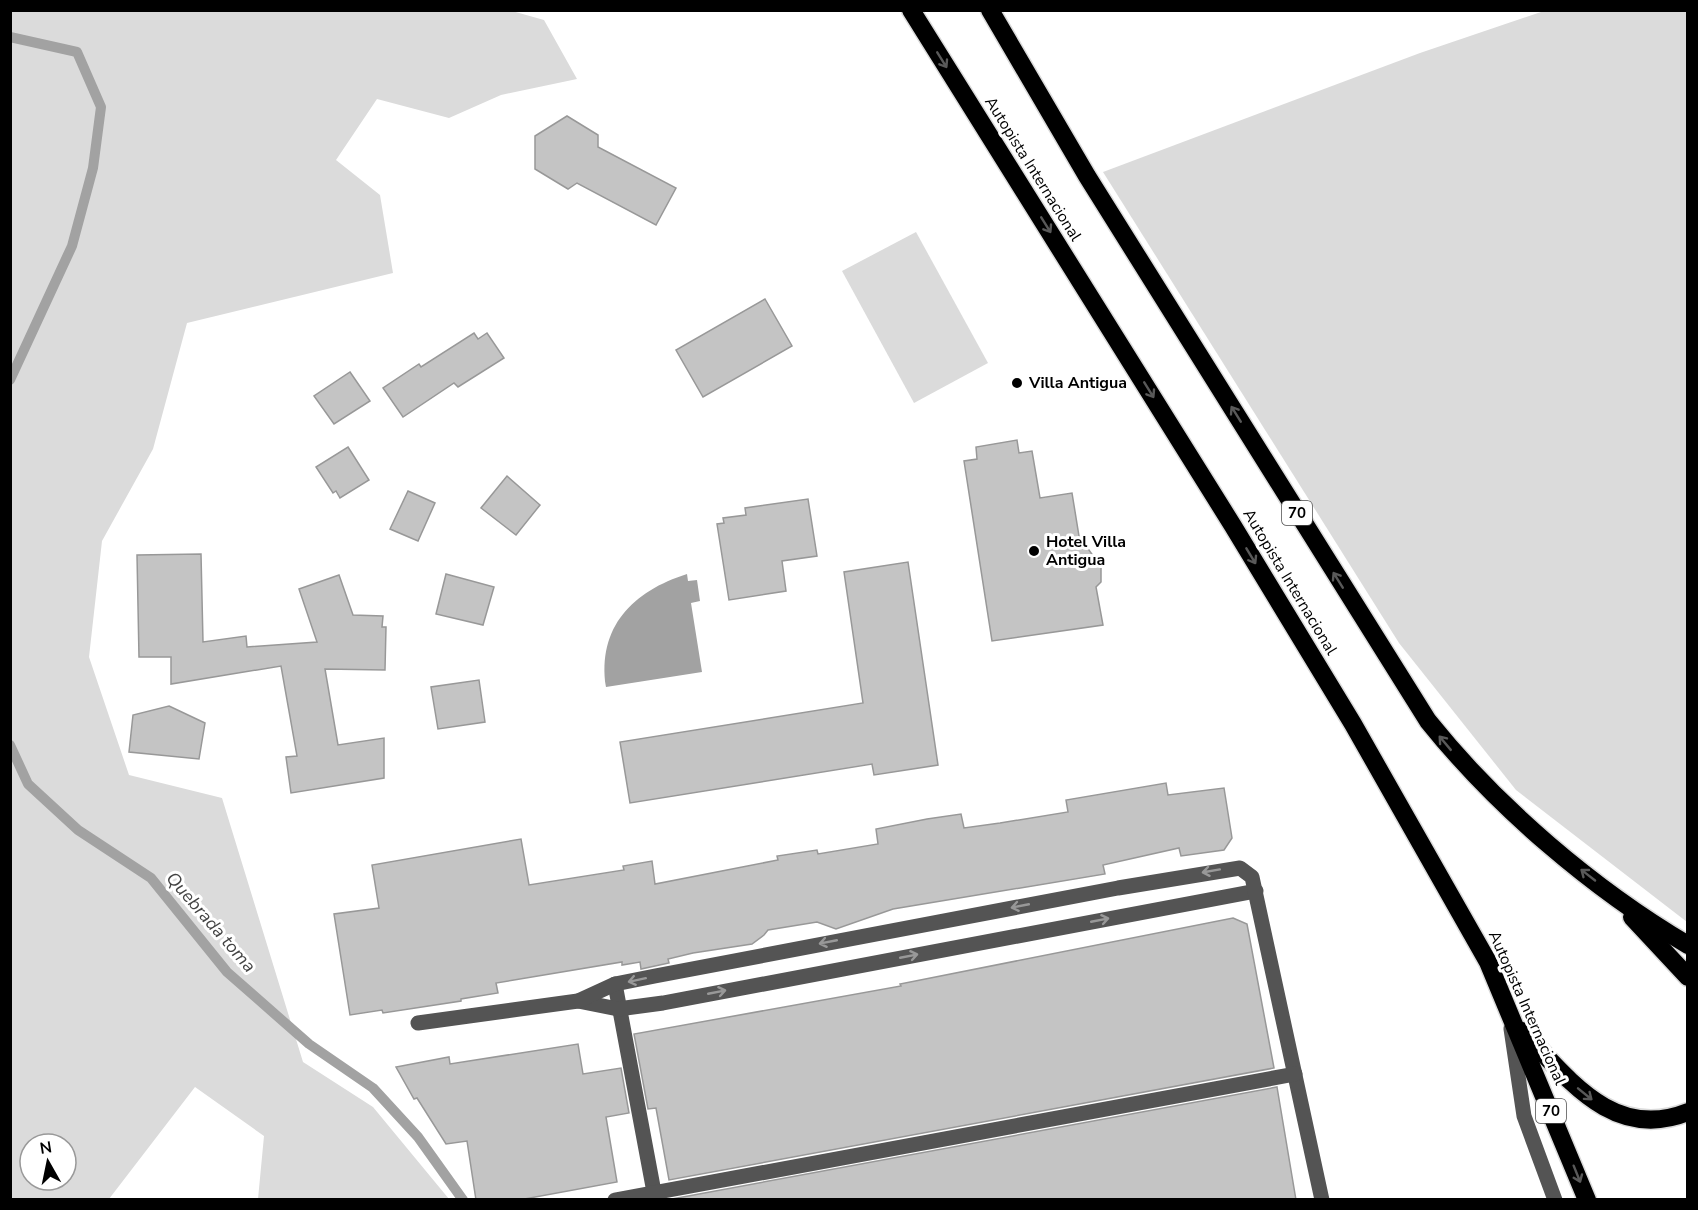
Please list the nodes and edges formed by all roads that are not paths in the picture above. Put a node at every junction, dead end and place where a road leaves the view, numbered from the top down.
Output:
1 (911, 10) edge
2 (990, 10) edge
3 (1256, 891) junction
4 (1608, 891) junction
5 (1688, 945) edge
6 (1688, 977) edge
7 (615, 984) junction
8 (578, 1001) junction
9 (618, 1009) junction
10 (1511, 1016) junction
11 (418, 1023) dead end
12 (1295, 1074) junction
13 (1688, 1112) edge
14 (654, 1191) junction
15 (615, 1200) edge
16 (1322, 1200) edge
17 (1555, 1200) edge
18 (1587, 1200) edge

1 -> 10 highway, Autopista Internacional / 70
4 -> 2 highway, 70
3 -> 7 street
9 -> 3 street
3 - 12 street
4 - 5 highway, 70
4 - 6 highway
7 - 8 street
7 - 9 street
8 - 9 street
8 - 11 street
9 - 14 street
10 -> 13 highway
10 - 17 street
10 -> 18 highway, Autopista Internacional / 70
12 - 14 street
12 - 16 street
14 - 15 street

